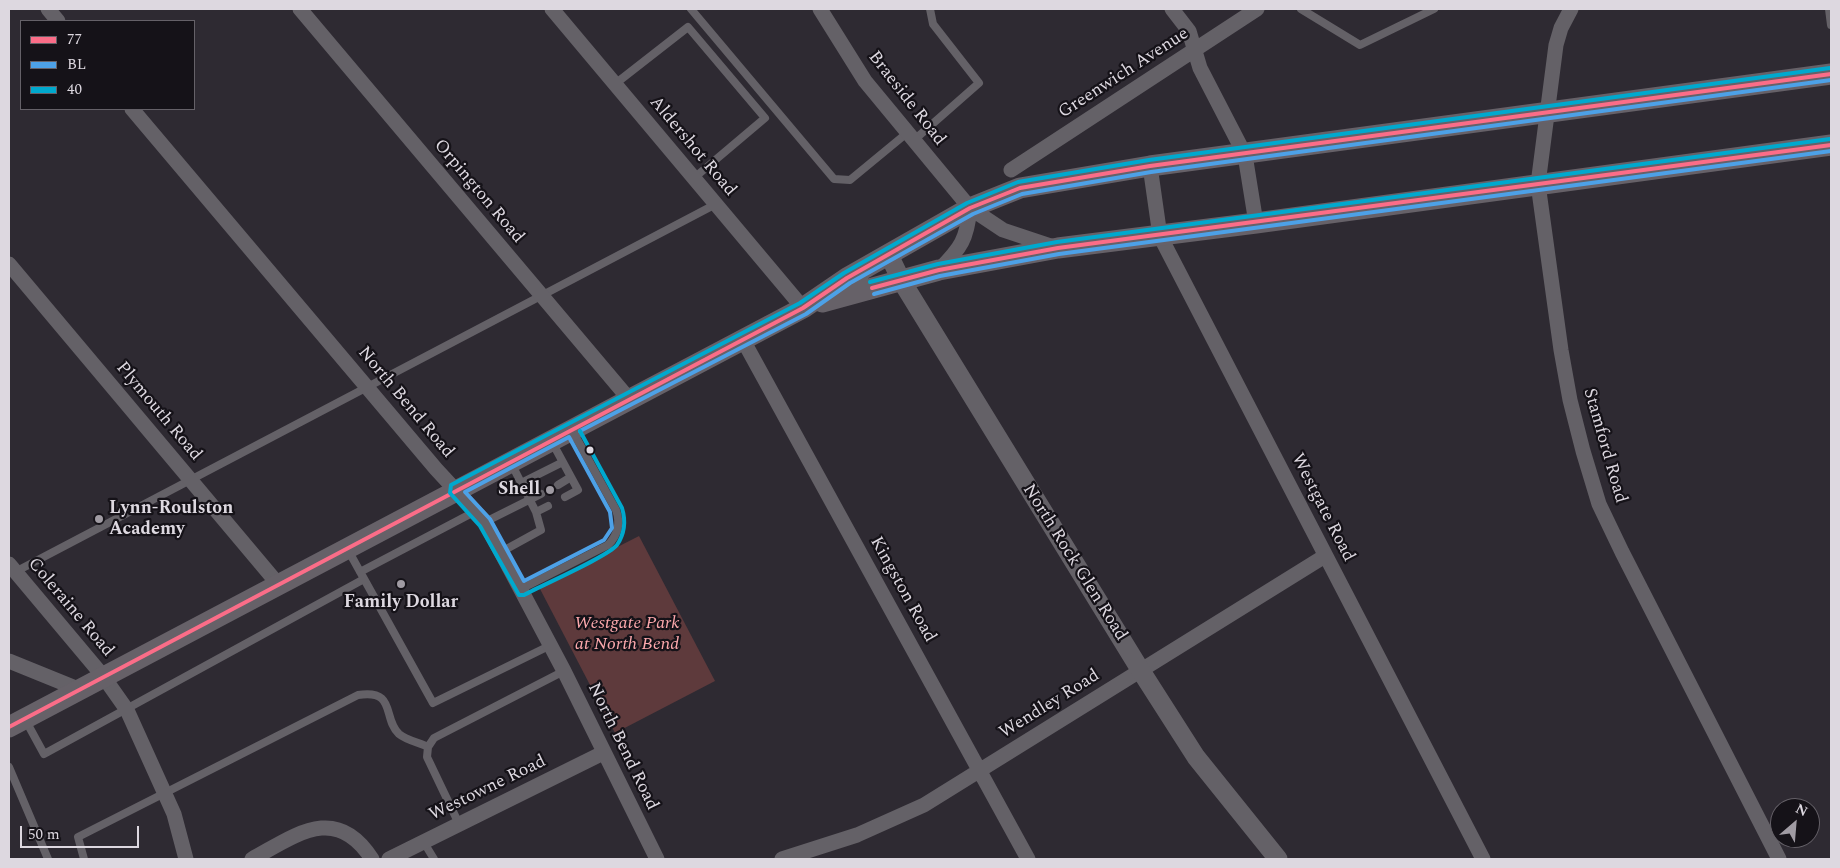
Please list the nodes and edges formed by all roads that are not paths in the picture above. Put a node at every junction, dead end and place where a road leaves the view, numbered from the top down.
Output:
1 (48, 9) edge
2 (300, 9) edge
3 (552, 9) edge
4 (691, 9) edge
5 (820, 9) edge
6 (930, 9) edge
7 (1172, 9) edge
8 (1257, 9) edge
9 (1301, 9) edge
10 (1434, 9) edge
11 (1571, 9) edge
12 (1829, 9) edge
13 (57, 20) edge
14 (1831, 26) edge
15 (1195, 50) junction
16 (1831, 74) edge
17 (615, 84) junction
18 (133, 110) edge
19 (1549, 114) junction
20 (910, 137) junction
21 (1831, 145) edge
22 (1245, 155) junction
23 (1150, 166) junction
24 (1011, 170) dead end
25 (694, 178) junction
26 (1538, 184) junction
27 (716, 204) junction
28 (970, 208) junction
29 (1256, 223) junction
30 (1160, 236) junction
31 (1058, 248) junction
32 (889, 255) junction
33 (9, 264) edge
34 (939, 270) junction
35 (901, 280) junction
36 (540, 295) junction
37 (803, 308) junction
38 (743, 340) junction
39 (367, 388) junction
40 (629, 399) junction
41 (572, 429) junction
42 (551, 440) junction
43 (510, 462) junction
44 (563, 462) junction
45 (571, 477) junction
46 (189, 479) junction
47 (521, 483) junction
48 (558, 485) dead end
49 (455, 490) junction
50 (541, 494) dead end
51 (566, 497) dead end
52 (530, 500) junction
53 (548, 506) dead end
54 (536, 512) junction
55 (481, 516) junction
56 (347, 548) junction
57 (501, 552) junction
58 (1326, 556) junction
59 (12, 568) edge
60 (360, 572) junction
61 (364, 579) junction
62 (278, 584) junction
63 (521, 589) junction
64 (551, 645) junction
65 (9, 660) edge
66 (564, 671) junction
67 (1140, 671) junction
68 (102, 676) junction
69 (78, 689) junction
70 (127, 710) junction
71 (17, 722) edge
72 (428, 748) junction
73 (603, 753) junction
74 (9, 767) edge
75 (980, 771) junction
76 (166, 793) junction
77 (459, 824) junction
78 (423, 841) junction
79 (48, 859) edge
80 (84, 859) edge
81 (186, 859) edge
82 (252, 859) edge
83 (372, 859) edge
84 (389, 859) edge
85 (434, 859) edge
86 (657, 859) edge
87 (782, 859) edge
88 (1028, 859) edge
89 (1278, 859) edge
90 (1483, 859) edge
91 (1779, 859) edge

1 - 13 street
2 - 36 street, Orpington Road
3 - 17 street, Aldershot Road
4 - 20 lane
5 - 20 street, Braeside Road
6 - 20 lane
7 - 15 street
8 - 15 street, Greenwich Avenue
9 - 10 lane
11 - 19 street, Stamford Road
12 - 14 lane
15 - 22 street
15 - 24 street, Greenwich Avenue
16 - 19 main road
17 - 25 street, Aldershot Road
17 - 25 lane
18 - 39 street, North Bend Road
19 - 22 main road
19 - 26 street, Stamford Road
20 - 28 street, Braeside Road
21 - 26 main road
22 - 23 main road
22 - 29 street
23 - 28 main road
23 - 30 street, Westgate Road
25 - 27 street, Aldershot Road
26 - 29 main road
26 - 91 street, Stamford Road
27 - 36 lane
27 - 37 street, Aldershot Road
28 - 31 street, Braeside Road
28 - 32 main road
28 - 34 street
29 - 30 main road
30 - 31 main road
30 - 58 street, Westgate Road
31 - 34 main road
32 - 35 street, North Rock Glen Road
32 - 37 main road
33 - 46 street, Plymouth Road
34 - 35 main road
35 - 37 main road
35 - 67 street, North Rock Glen Road
36 - 39 lane
36 - 40 street, Orpington Road
37 - 38 main road
38 - 40 main road
38 - 75 street, Kingston Road
39 - 46 lane
39 - 49 street, North Bend Road
40 - 41 main road
41 - 42 main road
41 - 63 lane
42 - 43 main road
42 - 44 lane
43 - 47 lane
43 - 49 main road
44 - 45 lane
44 - 47 lane
45 - 48 lane
45 - 51 lane
46 - 59 lane
46 - 62 street, Plymouth Road
47 - 52 lane
49 - 55 street, North Bend Road
49 - 56 main road
50 - 52 lane
52 - 54 lane
52 - 55 lane
53 - 54 lane
54 - 57 lane
55 - 57 street, North Bend Road
55 - 60 lane
56 - 60 lane
56 - 62 main road
57 - 63 street, North Bend Road
58 - 67 street, Wendley Road
58 - 90 street, Westgate Road
59 - 68 street, Coleraine Road
60 - 61 lane
61 - 64 lane
61 - 70 lane
62 - 68 main road
63 - 64 street, North Bend Road
64 - 66 street, North Bend Road
65 - 69 street
66 - 72 lane
66 - 73 street, North Bend Road
67 - 75 street, Wendley Road
67 - 89 street, North Rock Glen Road
68 - 69 main road
68 - 70 street, Coleraine Road
69 - 71 main road
70 - 71 lane
70 - 76 street, Coleraine Road
72 - 76 lane
72 - 77 lane
73 - 77 street, Westowne Road
73 - 86 street, North Bend Road
74 - 79 lane
75 - 87 street, Wendley Road
75 - 88 street, Kingston Road
76 - 80 lane
76 - 81 street, Coleraine Road
77 - 78 street, Westowne Road
78 - 84 street, Westowne Road
78 - 85 lane
82 - 83 street

